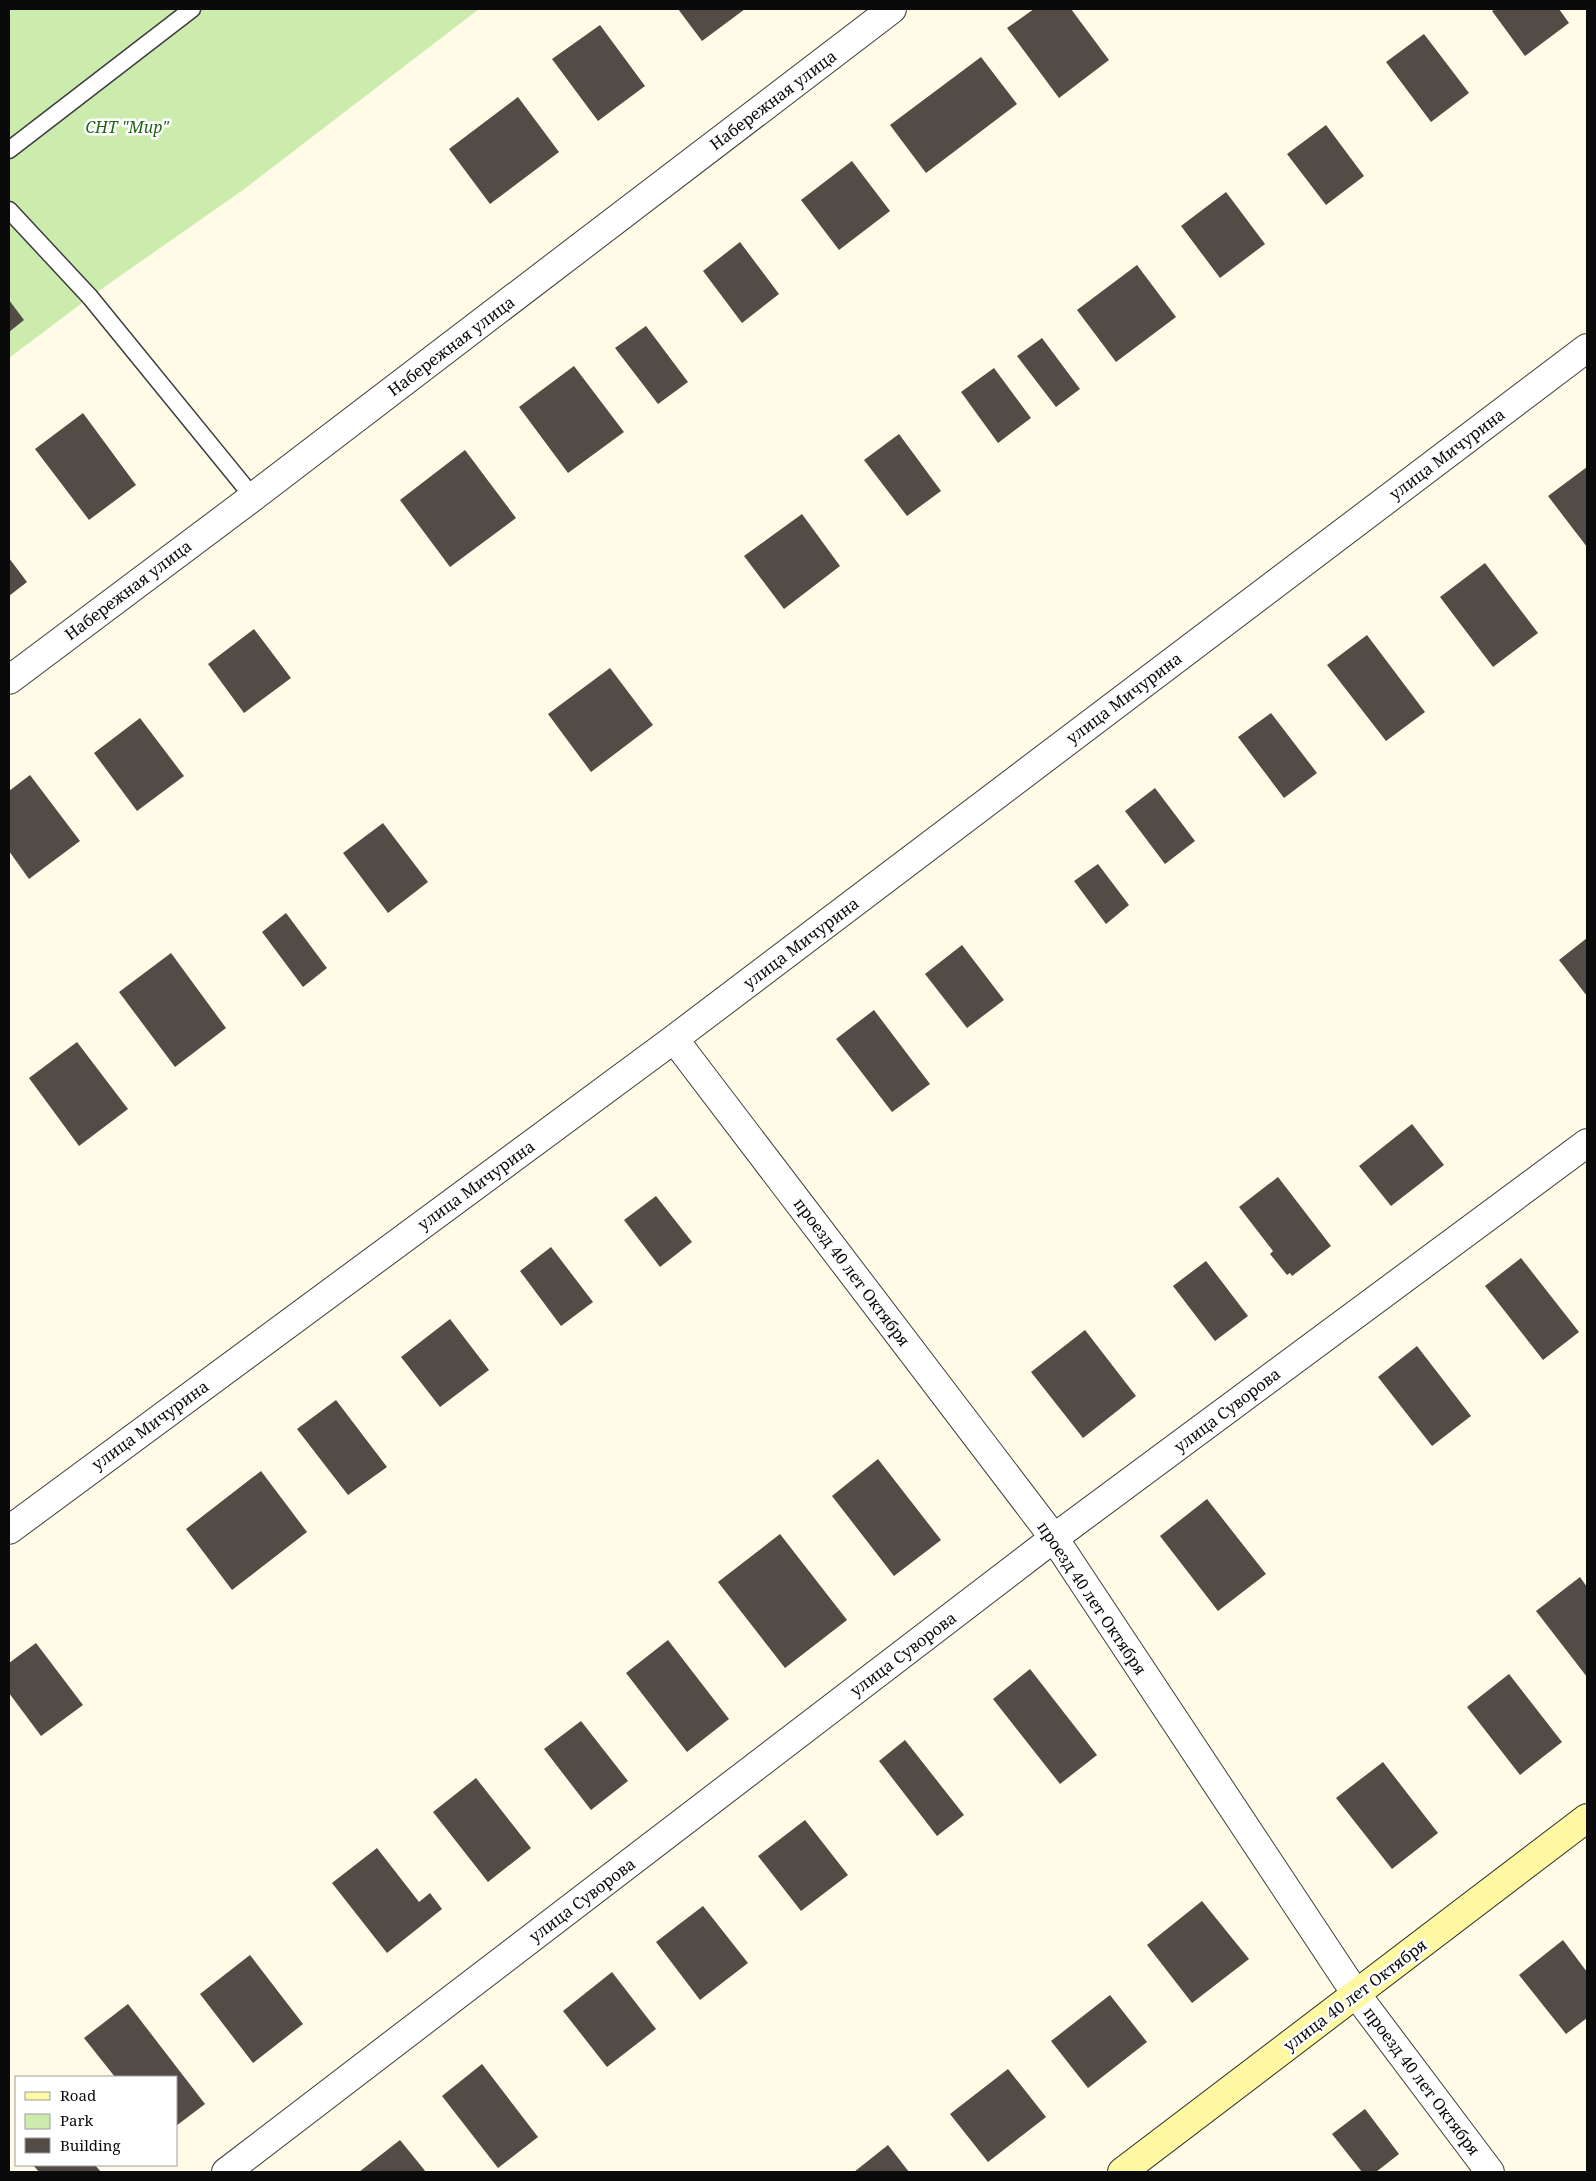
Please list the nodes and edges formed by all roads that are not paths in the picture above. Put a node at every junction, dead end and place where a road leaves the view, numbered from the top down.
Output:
1 (192, 9) edge
2 (892, 9) edge
3 (9, 150) edge
4 (9, 210) edge
5 (1587, 348) edge
6 (253, 497) junction
7 (9, 680) edge
8 (674, 1038) junction
9 (1587, 1143) edge
10 (9, 1530) edge
11 (1054, 1538) junction
12 (1587, 1818) edge
13 (1356, 1994) junction
14 (226, 2172) edge
15 (1122, 2172) edge
16 (1490, 2172) edge

1 - 3 lane
2 - 6 street, Набережная улица
4 - 6 lane
5 - 8 street, улица Мичурина
6 - 7 street, Набережная улица
8 - 10 street, улица Мичурина
8 - 11 street, проезд 40 лет Октября
9 - 11 street, улица Суворова
11 - 13 street, проезд 40 лет Октября
11 - 14 street, улица Суворова
12 - 13 street, улица 40 лет Октября
13 - 15 street, улица 40 лет Октября
13 - 16 street, проезд 40 лет Октября

